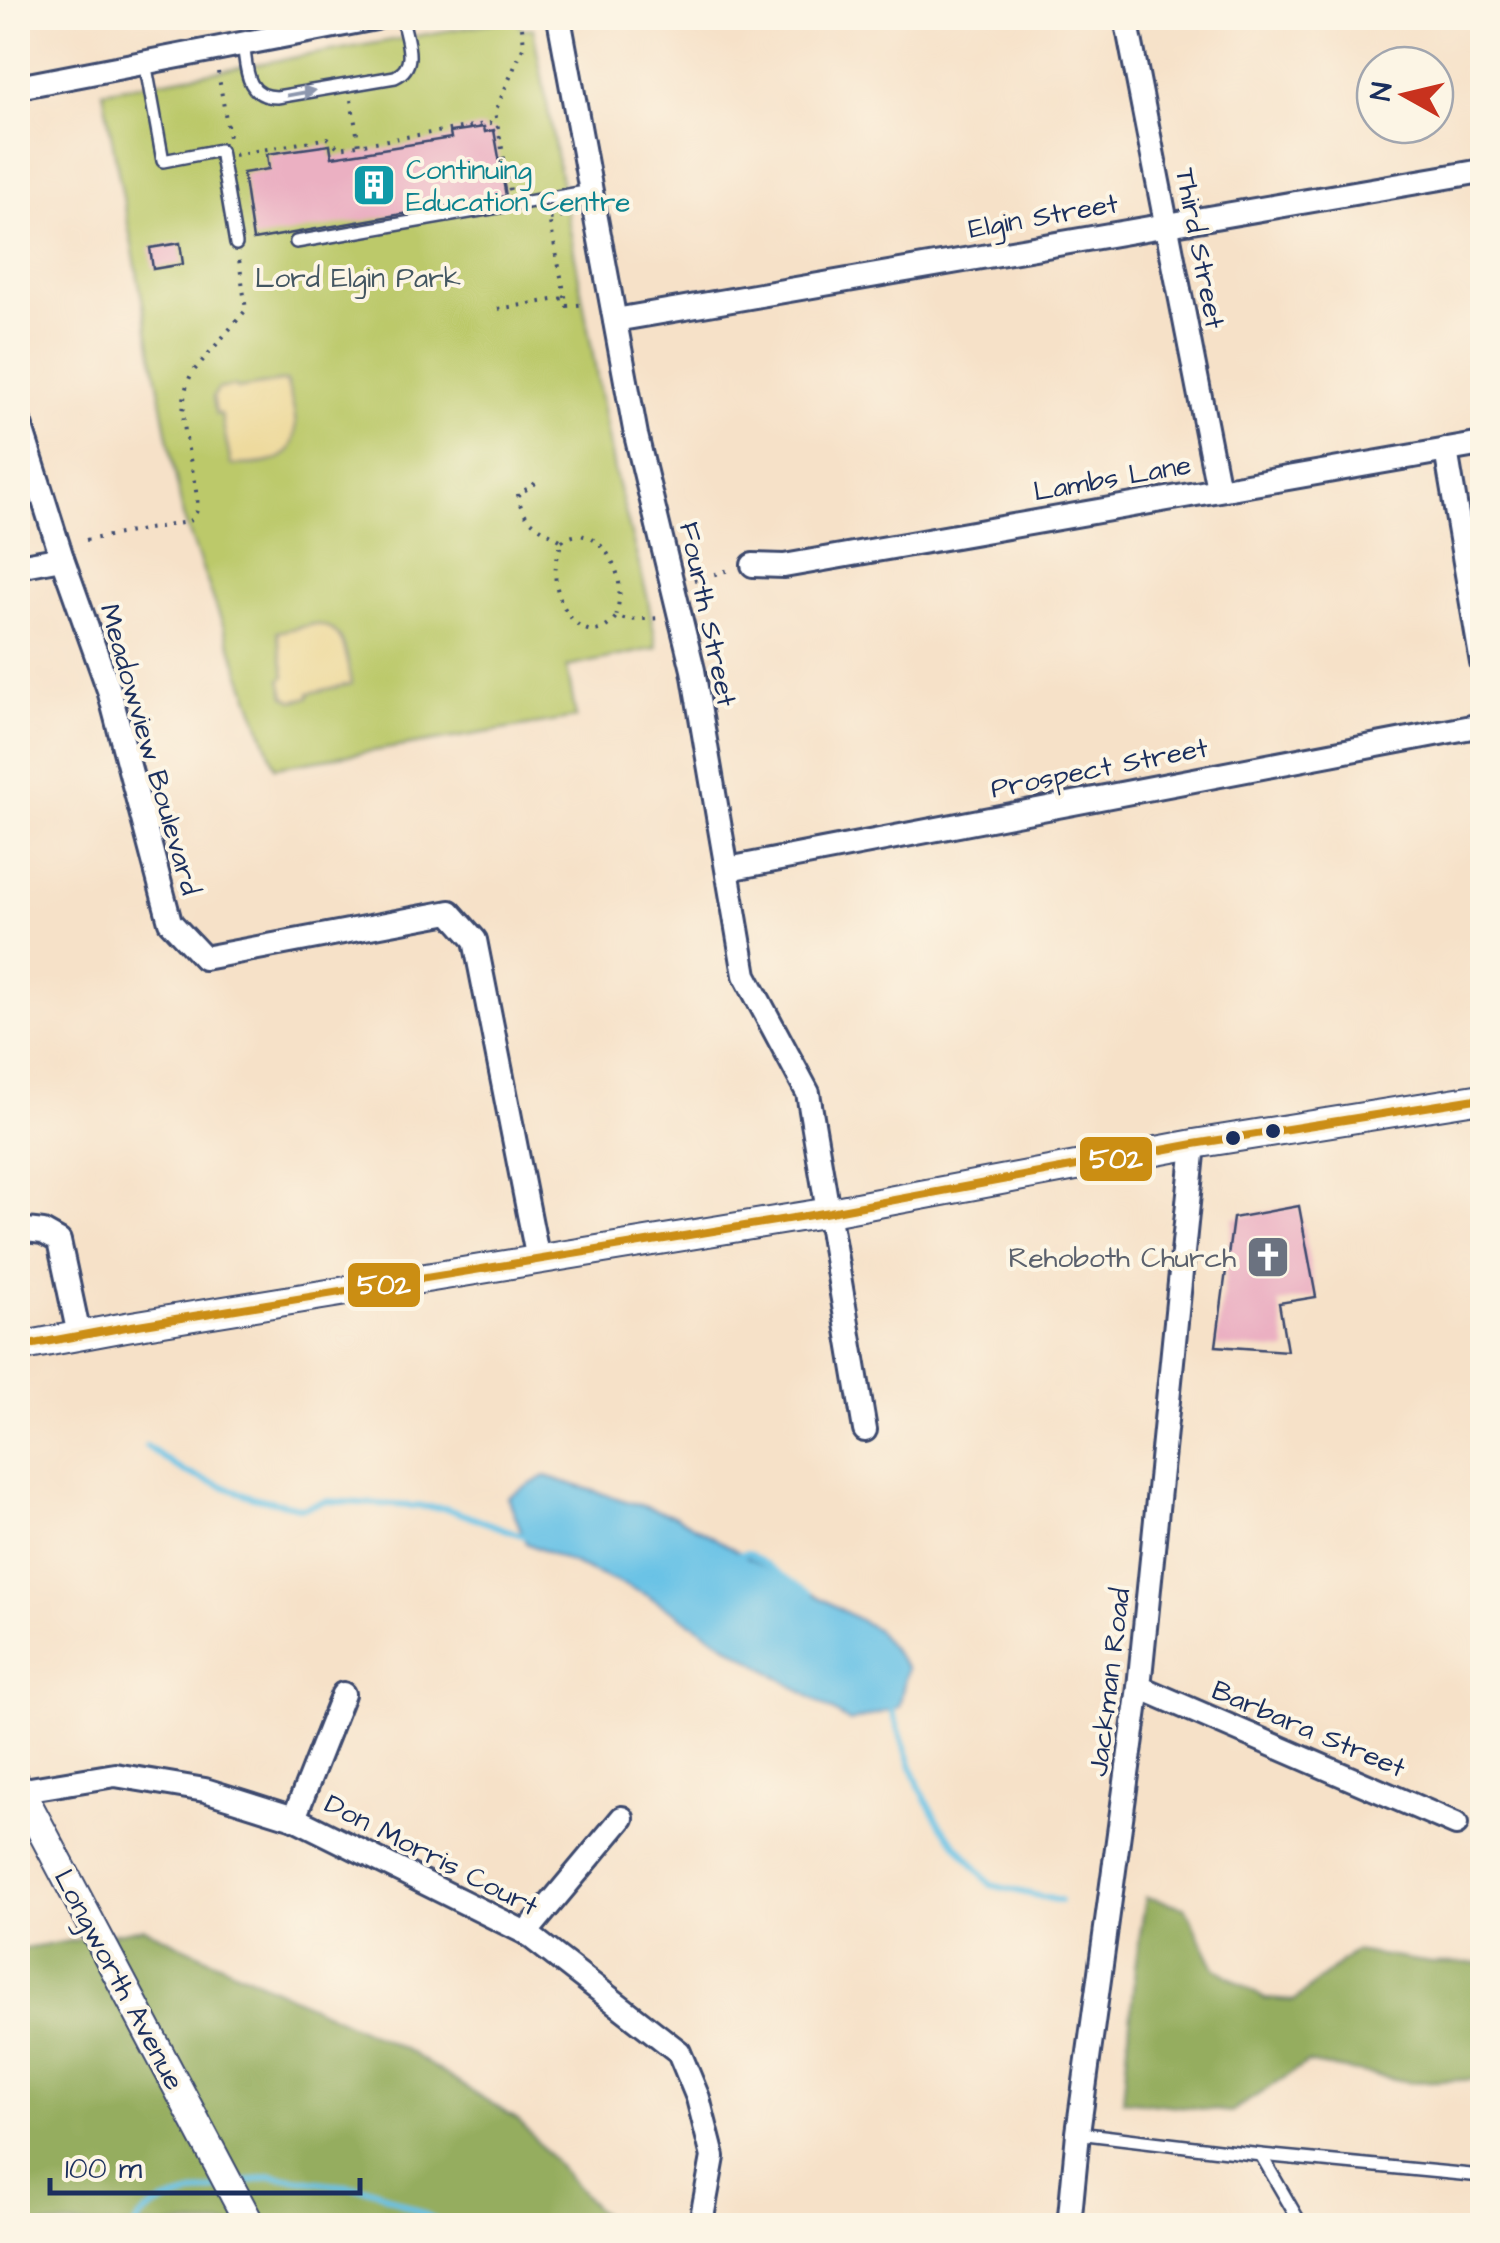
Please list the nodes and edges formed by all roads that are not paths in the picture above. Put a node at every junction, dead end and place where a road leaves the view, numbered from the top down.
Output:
1 (376, 18) edge
2 (402, 18) edge
3 (558, 18) edge
4 (1126, 18) edge
5 (243, 44) junction
6 (146, 62) junction
7 (18, 87) edge
8 (1482, 170) edge
9 (591, 191) junction
10 (1165, 224) junction
11 (296, 242) dead end
12 (236, 244) road end
13 (615, 320) junction
14 (18, 418) edge
15 (1482, 444) edge
16 (1446, 450) junction
17 (1218, 489) junction
18 (62, 558) junction
19 (752, 565) road end
20 (18, 566) edge
21 (1482, 662) edge
22 (1482, 725) edge
23 (728, 868) junction
24 (1482, 1098) edge
25 (1194, 1144) junction
26 (830, 1212) junction
27 (18, 1228) edge
28 (538, 1260) junction
29 (79, 1335) junction
30 (18, 1348) edge
31 (865, 1430) dead end
32 (1139, 1687) junction
33 (343, 1694) dead end
34 (18, 1789) edge
35 (294, 1818) junction
36 (622, 1818) dead end
37 (1456, 1824) dead end
38 (526, 1933) junction
39 (1078, 2133) junction
40 (1261, 2155) junction
41 (1482, 2176) edge
42 (703, 2212) dead end
43 (251, 2226) edge
44 (1069, 2226) edge
45 (1302, 2226) edge

1 - 5 street
5 -> 2 lane
3 - 9 street, Fourth Street
4 - 10 street, Third Street
5 - 6 street
6 - 7 street
6 - 12 lane
8 - 10 street, Elgin Street
9 - 11 lane
9 - 13 street, Fourth Street
10 - 13 street, Elgin Street
10 - 17 street, Third Street
13 - 23 street, Fourth Street
14 - 18 street, Meadowview Boulevard
15 - 16 street, Lambs Lane
16 - 17 street, Lambs Lane
16 - 21 street
17 - 19 street, Lambs Lane
18 - 20 street
18 - 28 street, Meadowview Boulevard
22 - 23 street, Prospect Street
23 - 26 street, Fourth Street
24 - 25 street
25 - 26 street
25 - 32 street, Jackman Road
26 - 28 street
26 - 31 street, Fourth Street
27 - 29 street
28 - 29 street
29 - 30 street
32 - 37 street, Barbara Street
32 - 39 street, Jackman Road
33 - 35 street
34 - 35 street, Don Morris Court
34 - 43 street, Longworth Avenue
35 - 38 street, Don Morris Court
36 - 38 street
38 - 42 street, Don Morris Court
39 - 40 lane
39 - 44 street, Jackman Road
40 - 41 lane
40 - 45 lane

